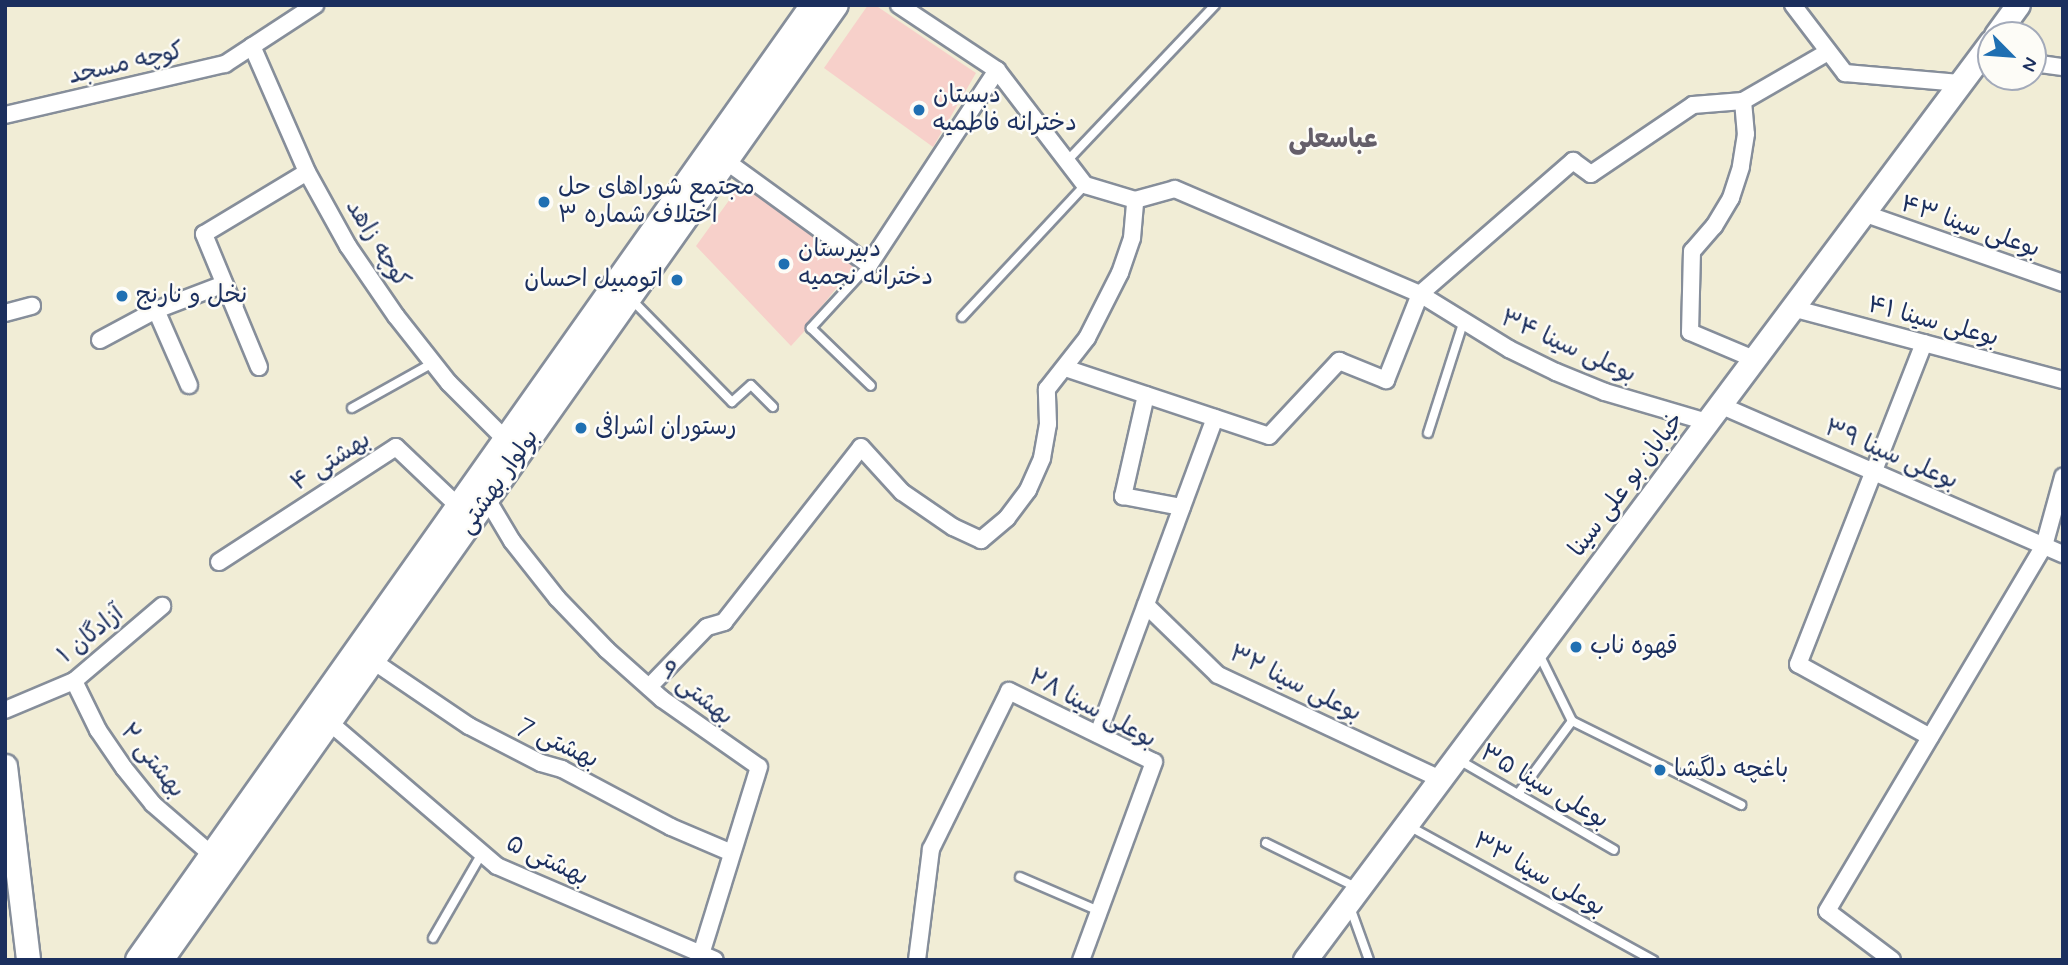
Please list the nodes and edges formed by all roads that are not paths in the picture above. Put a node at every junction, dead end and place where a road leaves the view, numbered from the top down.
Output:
1 (315, 5) edge
2 (813, 5) edge
3 (836, 5) edge
4 (899, 5) edge
5 (1215, 5) edge
6 (1793, 5) edge
7 (2018, 5) edge
8 (2006, 21) edge
9 (252, 46) junction
10 (1828, 52) junction
11 (1977, 64) edge
12 (998, 70) junction
13 (1960, 83) junction
14 (1743, 102) junction
15 (5, 116) edge
16 (726, 161) junction
17 (1066, 162) junction
18 (307, 172) junction
19 (1086, 185) junction
20 (1135, 200) junction
21 (1863, 213) junction
22 (869, 265) junction
23 (2063, 283) edge
24 (224, 284) junction
25 (1420, 294) junction
26 (630, 297) junction
27 (32, 306) dead end
28 (1792, 308) junction
29 (156, 310) junction
30 (5, 313) edge
31 (962, 317) dead end
32 (1463, 323) junction
33 (100, 340) dead end
34 (1924, 343) junction
35 (1754, 359) junction
36 (433, 363) junction
37 (258, 367) dead end
38 (1065, 368) junction
39 (2063, 380) edge
40 (189, 385) dead end
41 (870, 386) dead end
42 (1146, 395) junction
43 (773, 407) dead end
44 (352, 408) dead end
45 (1713, 414) junction
46 (1215, 418) junction
47 (1428, 433) dead end
48 (506, 440) junction
49 (1873, 472) junction
50 (2063, 477) edge
51 (487, 499) junction
52 (458, 506) junction
53 (1182, 507) junction
54 (2044, 546) junction
55 (2063, 554) edge
56 (219, 562) dead end
57 (1146, 605) junction
58 (162, 606) dead end
59 (1537, 650) junction
60 (373, 661) junction
61 (74, 681) junction
62 (649, 687) junction
63 (5, 710) edge
64 (1572, 721) junction
65 (329, 722) junction
66 (1098, 734) junction
67 (1930, 737) junction
68 (1456, 758) junction
69 (5, 766) edge
70 (1440, 779) junction
71 (1518, 794) junction
72 (1741, 805) dead end
73 (1406, 825) junction
74 (1266, 844) dead end
75 (1614, 850) dead end
76 (482, 853) junction
77 (732, 853) junction
78 (212, 855) junction
79 (1020, 877) dead end
80 (1353, 895) junction
81 (1099, 911) junction
82 (433, 938) dead end
83 (708, 957) edge
84 (1884, 957) edge
85 (28, 960) edge
86 (138, 960) edge
87 (162, 960) edge
88 (917, 960) edge
89 (1081, 960) edge
90 (1305, 960) edge
91 (1369, 960) edge
92 (1653, 960) edge

1 - 9 street, کوچه مسجد
2 - 48 main road, بولوار بهشتی
3 - 16 main road, بولوار بهشتی
4 - 12 street
5 - 17 lane
6 - 10 street
7 - 8 main road
9 - 15 street, کوچه مسجد
9 - 18 street, کوچه زاهد
10 - 13 street
10 - 14 street
11 - 13 main road, خیابان بو علی سینا
12 - 17 street
12 - 22 street
13 - 21 main road, خیابان بو علی سینا
14 - 25 street
14 - 35 street
16 - 22 street
16 - 26 main road, بولوار بهشتی
17 - 19 street
18 - 24 street
18 - 36 street, کوچه زاهد
19 - 20 street
19 - 31 lane
20 - 25 street, بوعلی سینا ۳۴
20 - 38 street
21 - 23 street, بوعلی سینا ۴۳
21 - 28 main road, خیابان بو علی سینا
22 - 41 lane
24 - 29 street
24 - 37 street
25 - 32 street, بوعلی سینا ۳۴
25 - 46 street
26 - 43 lane
26 - 51 main road, بولوار بهشتی
27 - 30 street
28 - 34 street, بوعلی سینا ۴۱
28 - 35 main road, خیابان بو علی سینا
29 - 33 street
29 - 40 street
32 - 45 street, بوعلی سینا ۳۴
32 - 47 lane
34 - 39 street, بوعلی سینا ۴۱
34 - 49 street
35 - 45 main road, خیابان بو علی سینا
36 - 44 lane
36 - 48 street, کوچه زاهد
38 - 42 street
38 - 62 street
42 - 46 street
42 - 53 street
45 - 49 street, بوعلی سینا ۳۹
45 - 59 main road, خیابان بو علی سینا
46 - 53 street
48 - 52 main road, بولوار بهشتی
49 - 54 street, بوعلی سینا ۳۹
49 - 67 street
50 - 54 street
51 - 60 main road, بولوار بهشتی
51 - 62 street, بهشتی ۹
52 - 56 street, بهشتی ۴
52 - 78 main road, بولوار بهشتی
53 - 57 street
54 - 55 street, بوعلی سینا ۳۹
54 - 67 street
57 - 66 street
57 - 70 street, بوعلی سینا ۳۲
58 - 61 street, آزادگان ۱
59 - 64 lane
59 - 68 main road, خیابان بو علی سینا
60 - 65 main road, بولوار بهشتی
60 - 77 street, بهشتی 7
61 - 63 street, آزادگان ۱
61 - 78 street, بهشتی ۲
62 - 77 street, بهشتی ۹
64 - 71 lane
64 - 72 lane
65 - 76 street, بهشتی ۵
65 - 87 main road, بولوار بهشتی
66 - 81 street, بوعلی سینا ۲۸
66 - 88 street, بوعلی سینا ۲۸
67 - 84 street
68 - 70 main road, خیابان بو علی سینا
68 - 71 lane, بوعلی سینا ۳۵
69 - 85 main road
70 - 73 main road, خیابان بو علی سینا
71 - 75 lane, بوعلی سینا ۳۵
73 - 80 main road, خیابان بو علی سینا
73 - 92 lane, بوعلی سینا ۳۳
74 - 80 lane
76 - 82 lane
76 - 83 street, بهشتی ۵
77 - 83 street, بهشتی ۹
78 - 86 main road, بولوار بهشتی
79 - 81 lane
80 - 90 main road, خیابان بو علی سینا
80 - 91 lane
81 - 89 street, بوعلی سینا ۲۸

